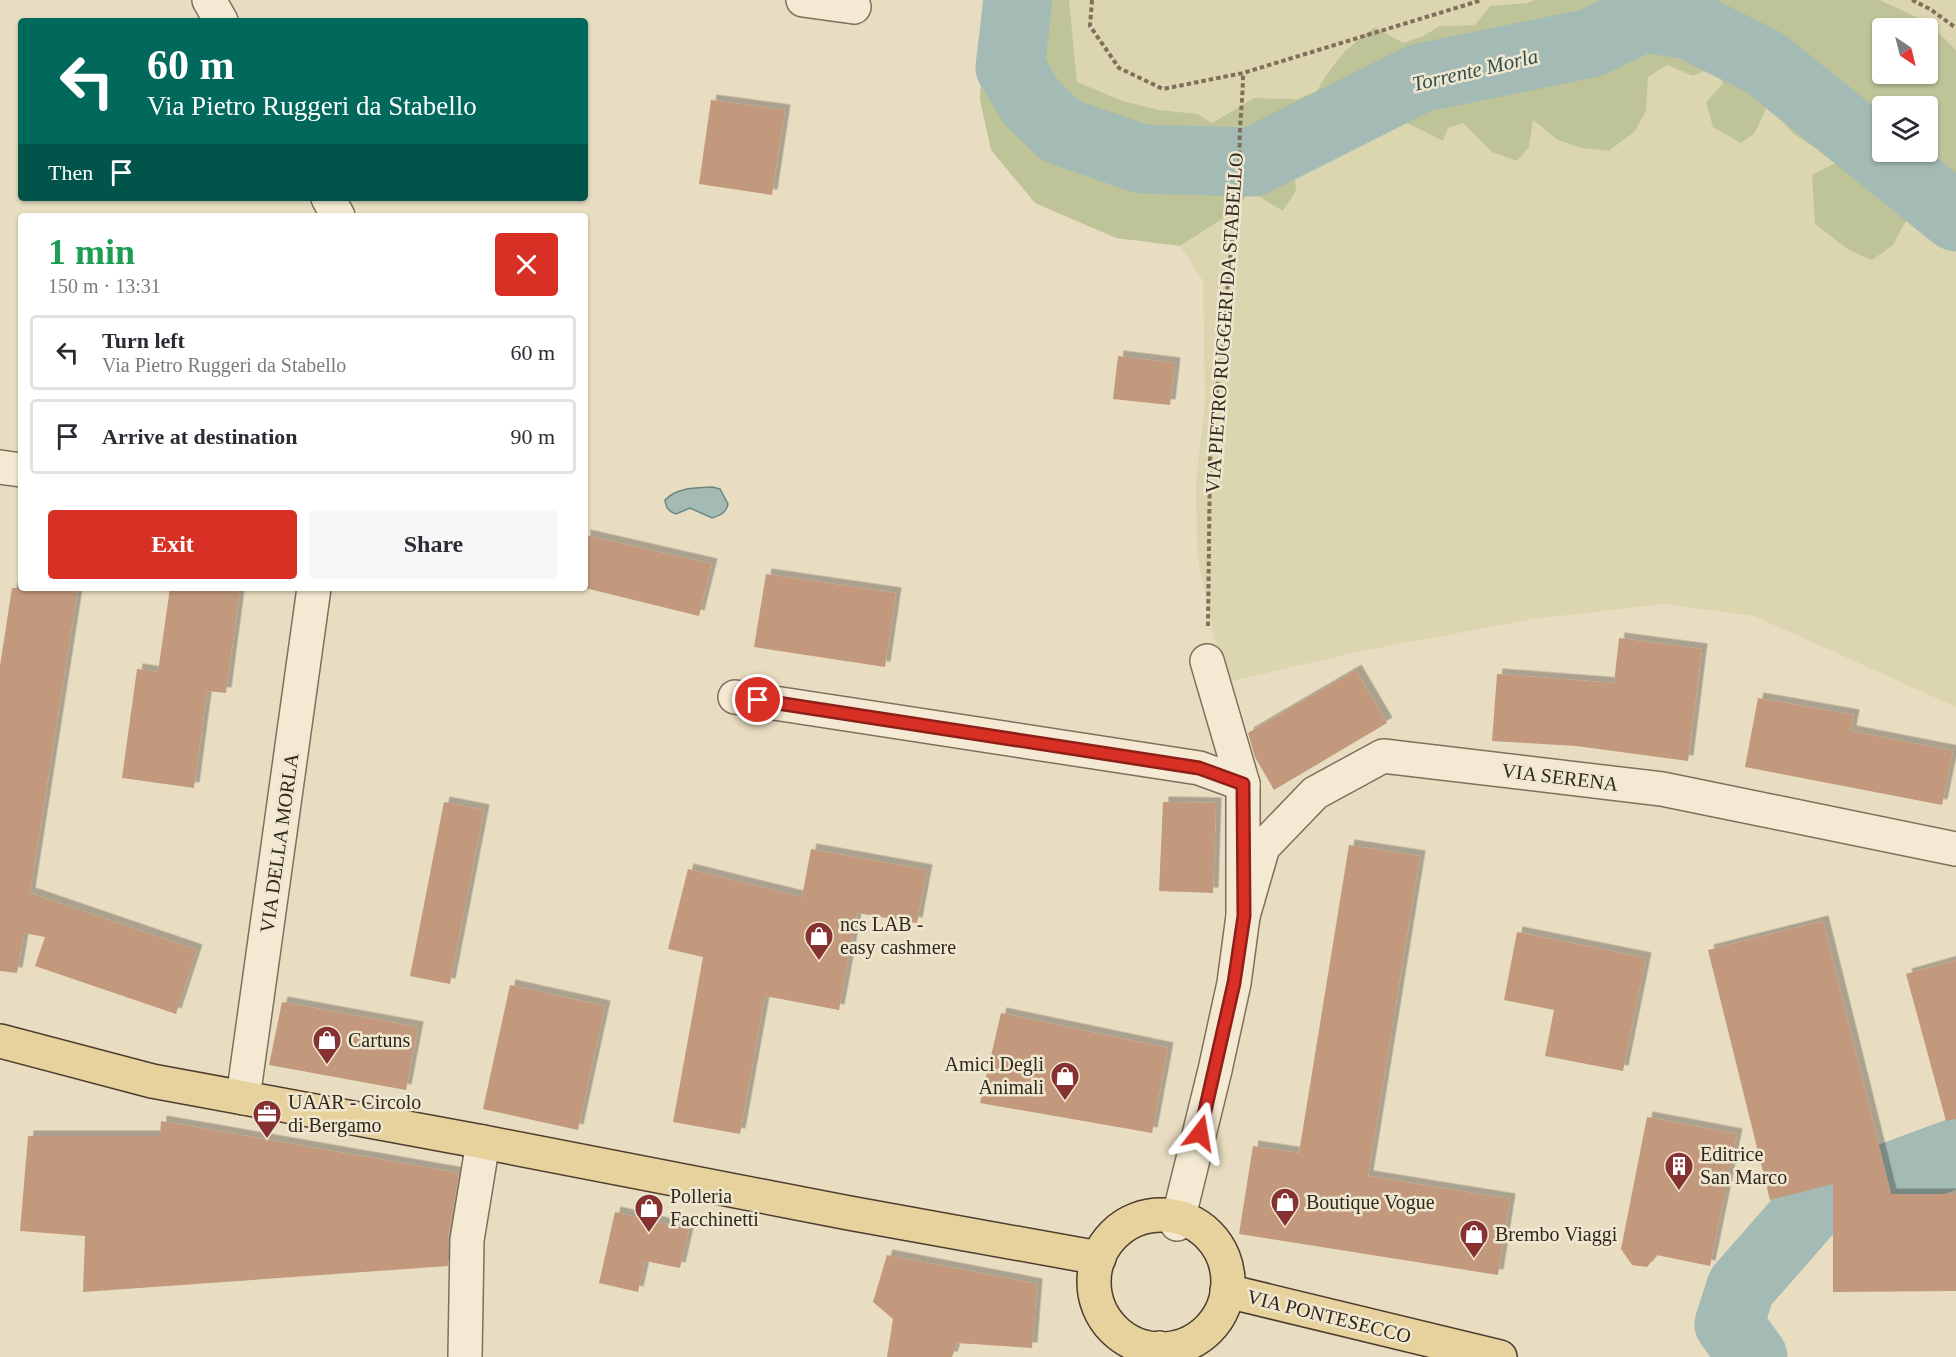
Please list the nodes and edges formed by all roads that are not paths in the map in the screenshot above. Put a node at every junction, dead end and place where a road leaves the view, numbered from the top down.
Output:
1 (209, 0) edge
2 (803, 0) edge
3 (854, 7) dead end
4 (219, 18) edge
5 (0, 467) edge
6 (18, 470) edge
7 (314, 591) edge
8 (1208, 661) road end
9 (735, 697) dead end
10 (1243, 784) junction
11 (1956, 849) edge
12 (1244, 916) junction
13 (0, 1041) edge
14 (243, 1098) junction
15 (483, 1142) junction
16 (1178, 1221) junction
17 (1099, 1258) junction
18 (1227, 1291) junction
19 (1159, 1353) edge
20 (465, 1357) edge
21 (1500, 1357) edge

1 - 4 street
2 - 3 street
5 - 6 street
7 - 14 street, VIA DELLA MORLA
8 - 10 street
9 - 10 street
10 - 12 street
11 - 12 street, VIA SERENA
12 - 16 street
13 - 14 main road
14 - 15 main road
15 - 17 main road
15 - 20 street
16 - 17 main road
16 - 18 main road
17 - 19 main road
18 - 19 main road
18 - 21 main road, VIA PONTESECCO

